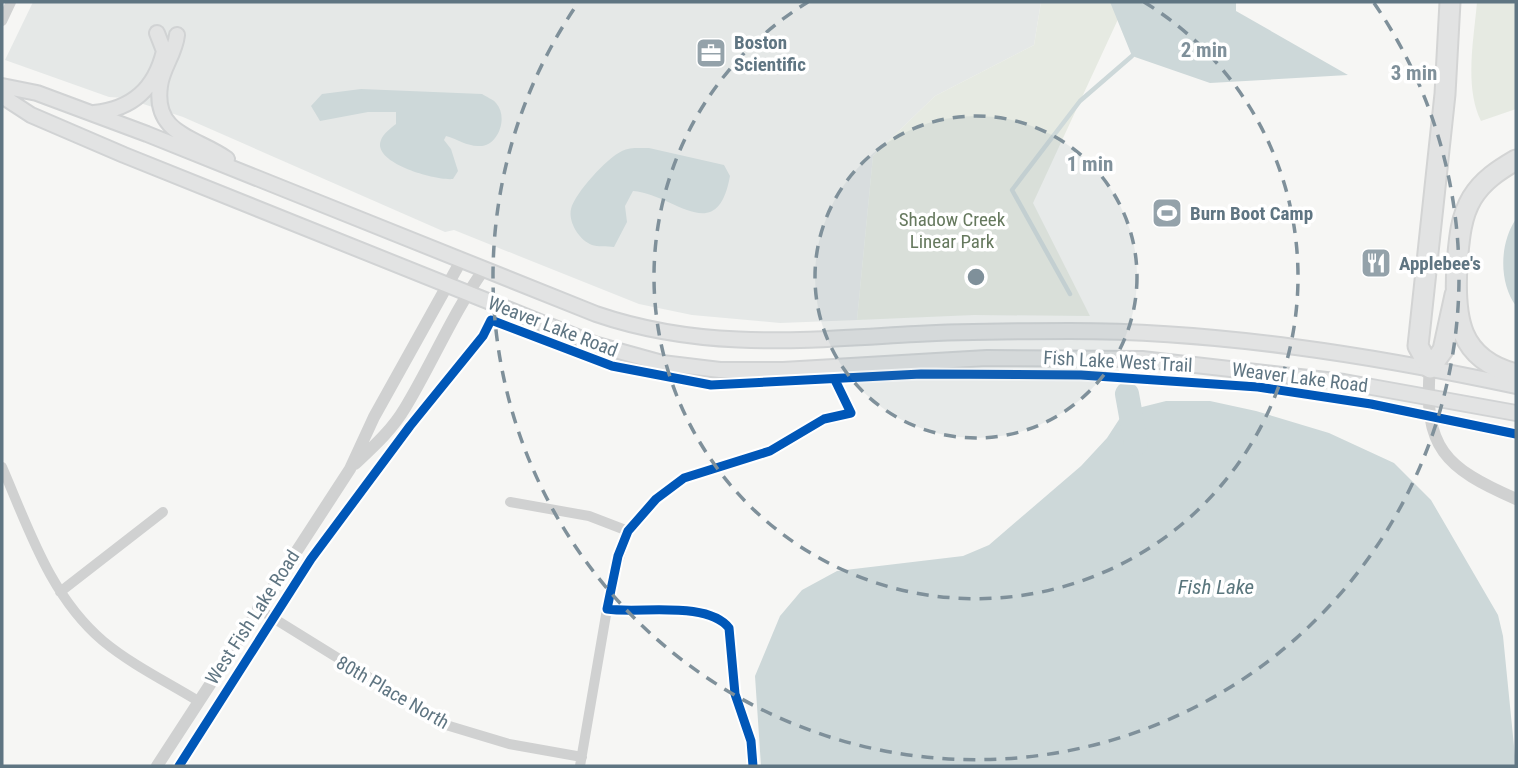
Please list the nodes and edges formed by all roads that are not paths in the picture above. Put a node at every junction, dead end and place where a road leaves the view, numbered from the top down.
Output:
1 (11, 2) edge
2 (1450, 2) edge
3 (2, 21) edge
4 (157, 33) dead end
5 (177, 35) dead end
6 (2, 86) edge
7 (2, 96) edge
8 (92, 113) junction
9 (1516, 147) edge
10 (1516, 160) edge
11 (245, 173) junction
12 (1462, 217) junction
13 (462, 259) junction
14 (485, 268) junction
15 (446, 284) junction
16 (467, 293) junction
17 (1455, 295) junction
18 (1430, 368) junction
19 (1516, 374) edge
20 (1516, 386) edge
21 (1427, 397) junction
22 (851, 413) dead end
23 (1516, 414) edge
24 (2, 467) edge
25 (350, 469) junction
26 (1516, 499) edge
27 (510, 502) dead end
28 (163, 512) dead end
29 (628, 531) junction
30 (60, 592) junction
31 (257, 608) junction
32 (198, 701) junction
33 (581, 762) edge
34 (157, 766) edge

1 - 3 street
2 - 18 highway
4 - 8 main road
5 - 11 main road
6 - 8 main road, Weaver Lake Road
7 - 15 main road, Weaver Lake Road
8 - 11 main road, Weaver Lake Road
9 - 12 highway
10 - 12 highway
11 - 13 main road, Weaver Lake Road
12 - 17 highway
13 - 14 main road, Weaver Lake Road
13 - 15 street, West Fish Lake Road
14 - 16 street, West Fish Lake Road
14 - 18 main road, Weaver Lake Road
15 - 16 main road, Weaver Lake Road
15 - 25 street, West Fish Lake Road
16 - 21 main road, Weaver Lake Road
16 - 25 street, West Fish Lake Road
17 - 18 highway
17 - 19 highway
18 - 20 main road, Weaver Lake Road
18 - 21 street
21 - 23 main road, Weaver Lake Road
21 - 26 street
22 - 29 street
24 - 30 street
25 - 31 street, West Fish Lake Road
27 - 29 street
28 - 30 street
29 - 33 street
30 - 32 street
31 - 32 street, West Fish Lake Road
31 - 33 street, 80th Place North
32 - 34 street, West Fish Lake Road

